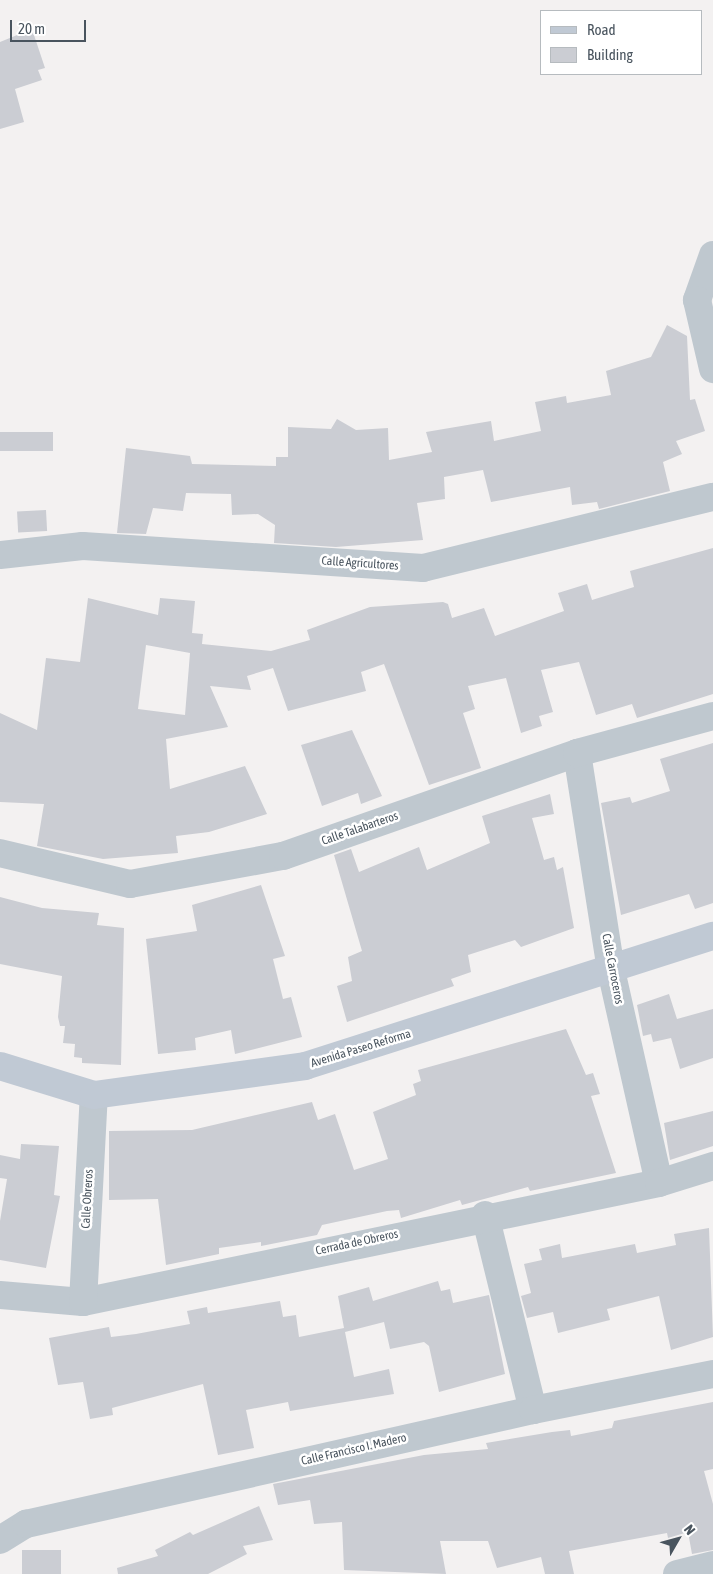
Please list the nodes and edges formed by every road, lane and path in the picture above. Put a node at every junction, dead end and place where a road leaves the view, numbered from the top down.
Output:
1 (713, 254) edge
2 (705, 298) edge
3 (713, 369) edge
4 (713, 497) edge
5 (0, 555) edge
6 (713, 716) edge
7 (577, 752) junction
8 (0, 853) edge
9 (713, 936) edge
10 (611, 970) junction
11 (0, 1066) edge
12 (94, 1095) junction
13 (713, 1166) edge
14 (659, 1183) junction
15 (485, 1216) junction
16 (0, 1295) edge
17 (83, 1302) junction
18 (713, 1374) edge
19 (532, 1410) junction
20 (0, 1540) edge

1 - 2 street
2 - 3 street
4 - 5 street, Calle Agricultores
6 - 7 street, Calle Talabarteros
7 - 8 street, Calle Talabarteros
7 - 10 street, Calle Carroceros
9 - 10 main road, Avenida Paseo Reforma
10 - 12 main road, Avenida Paseo Reforma
10 - 14 street, Calle Carroceros
11 - 12 main road, Avenida Paseo Reforma
12 - 17 street, Calle Obreros
13 - 14 street, Cerrada de Obreros
14 - 15 street, Cerrada de Obreros
15 - 17 street, Cerrada de Obreros
15 - 19 street
16 - 17 street, Cerrada de Obreros
18 - 19 street, Calle Francisco I. Madero
19 - 20 street, Calle Francisco I. Madero

